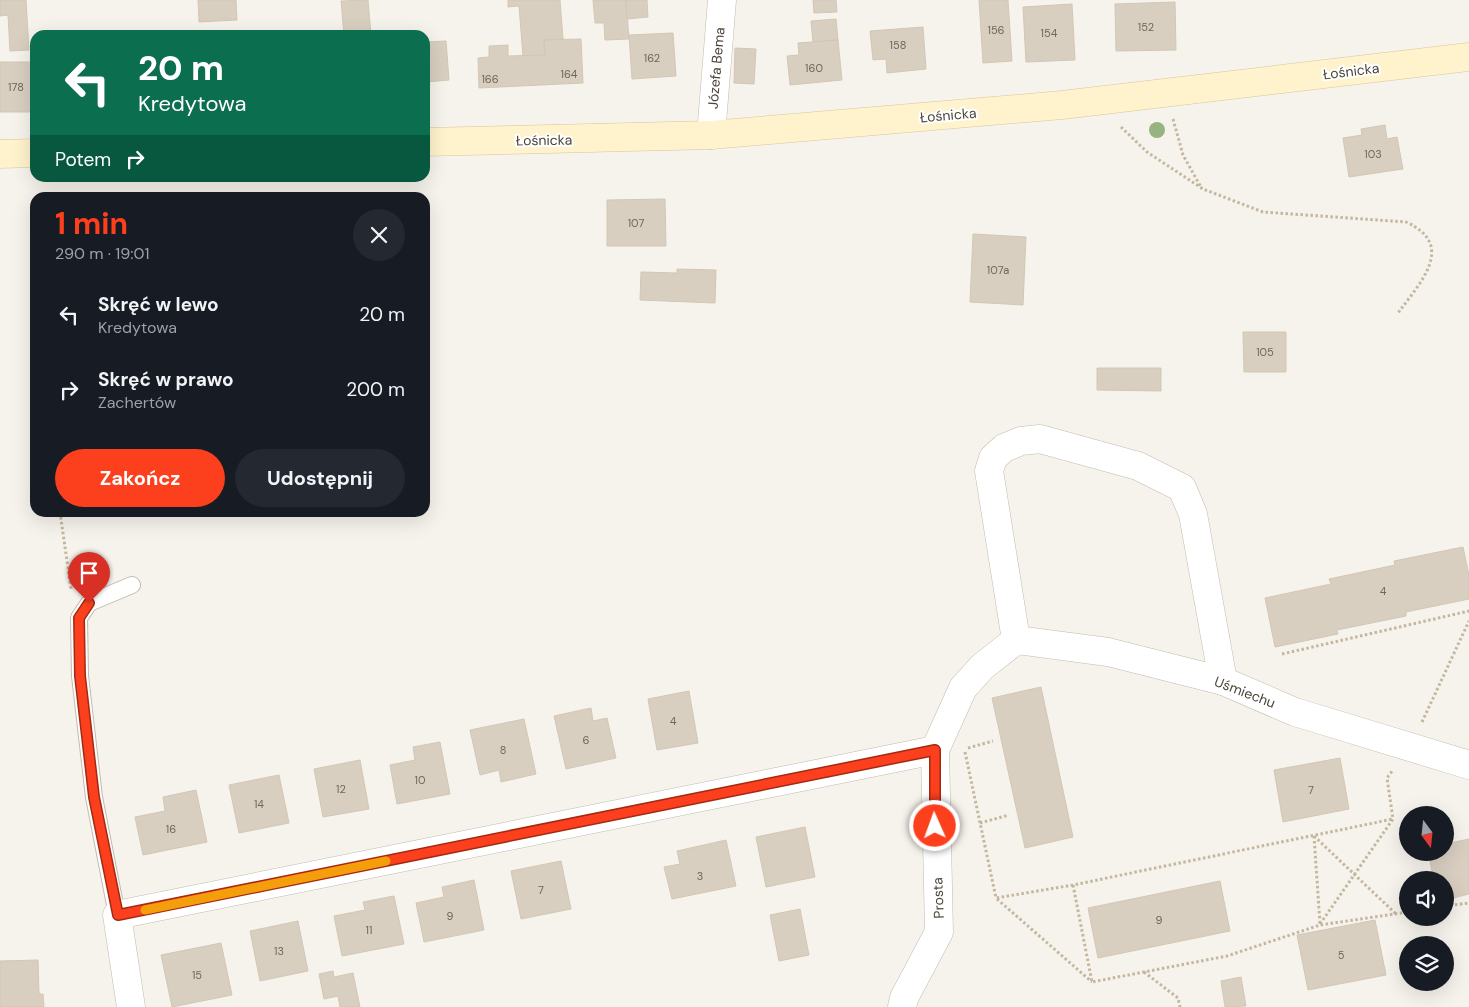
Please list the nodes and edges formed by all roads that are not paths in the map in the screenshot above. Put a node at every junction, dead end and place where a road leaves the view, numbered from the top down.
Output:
1 (722, 0) edge
2 (1469, 57) edge
3 (711, 135) junction
4 (430, 142) edge
5 (30, 153) edge
6 (0, 154) edge
7 (132, 585) dead end
8 (1016, 640) junction
9 (1223, 681) junction
10 (935, 750) junction
11 (1469, 765) edge
12 (118, 915) junction
13 (131, 1007) edge
14 (902, 1007) edge

1 - 3 street, Józefa Bema
2 - 3 street, Łośnicka
3 - 4 street, Łośnicka
5 - 6 street
7 - 12 lane
8 - 9 street, Uśmiechu
8 - 9 street
8 - 10 street
9 - 11 street, Uśmiechu
10 - 12 street
10 - 14 street, Prosta
12 - 13 street

